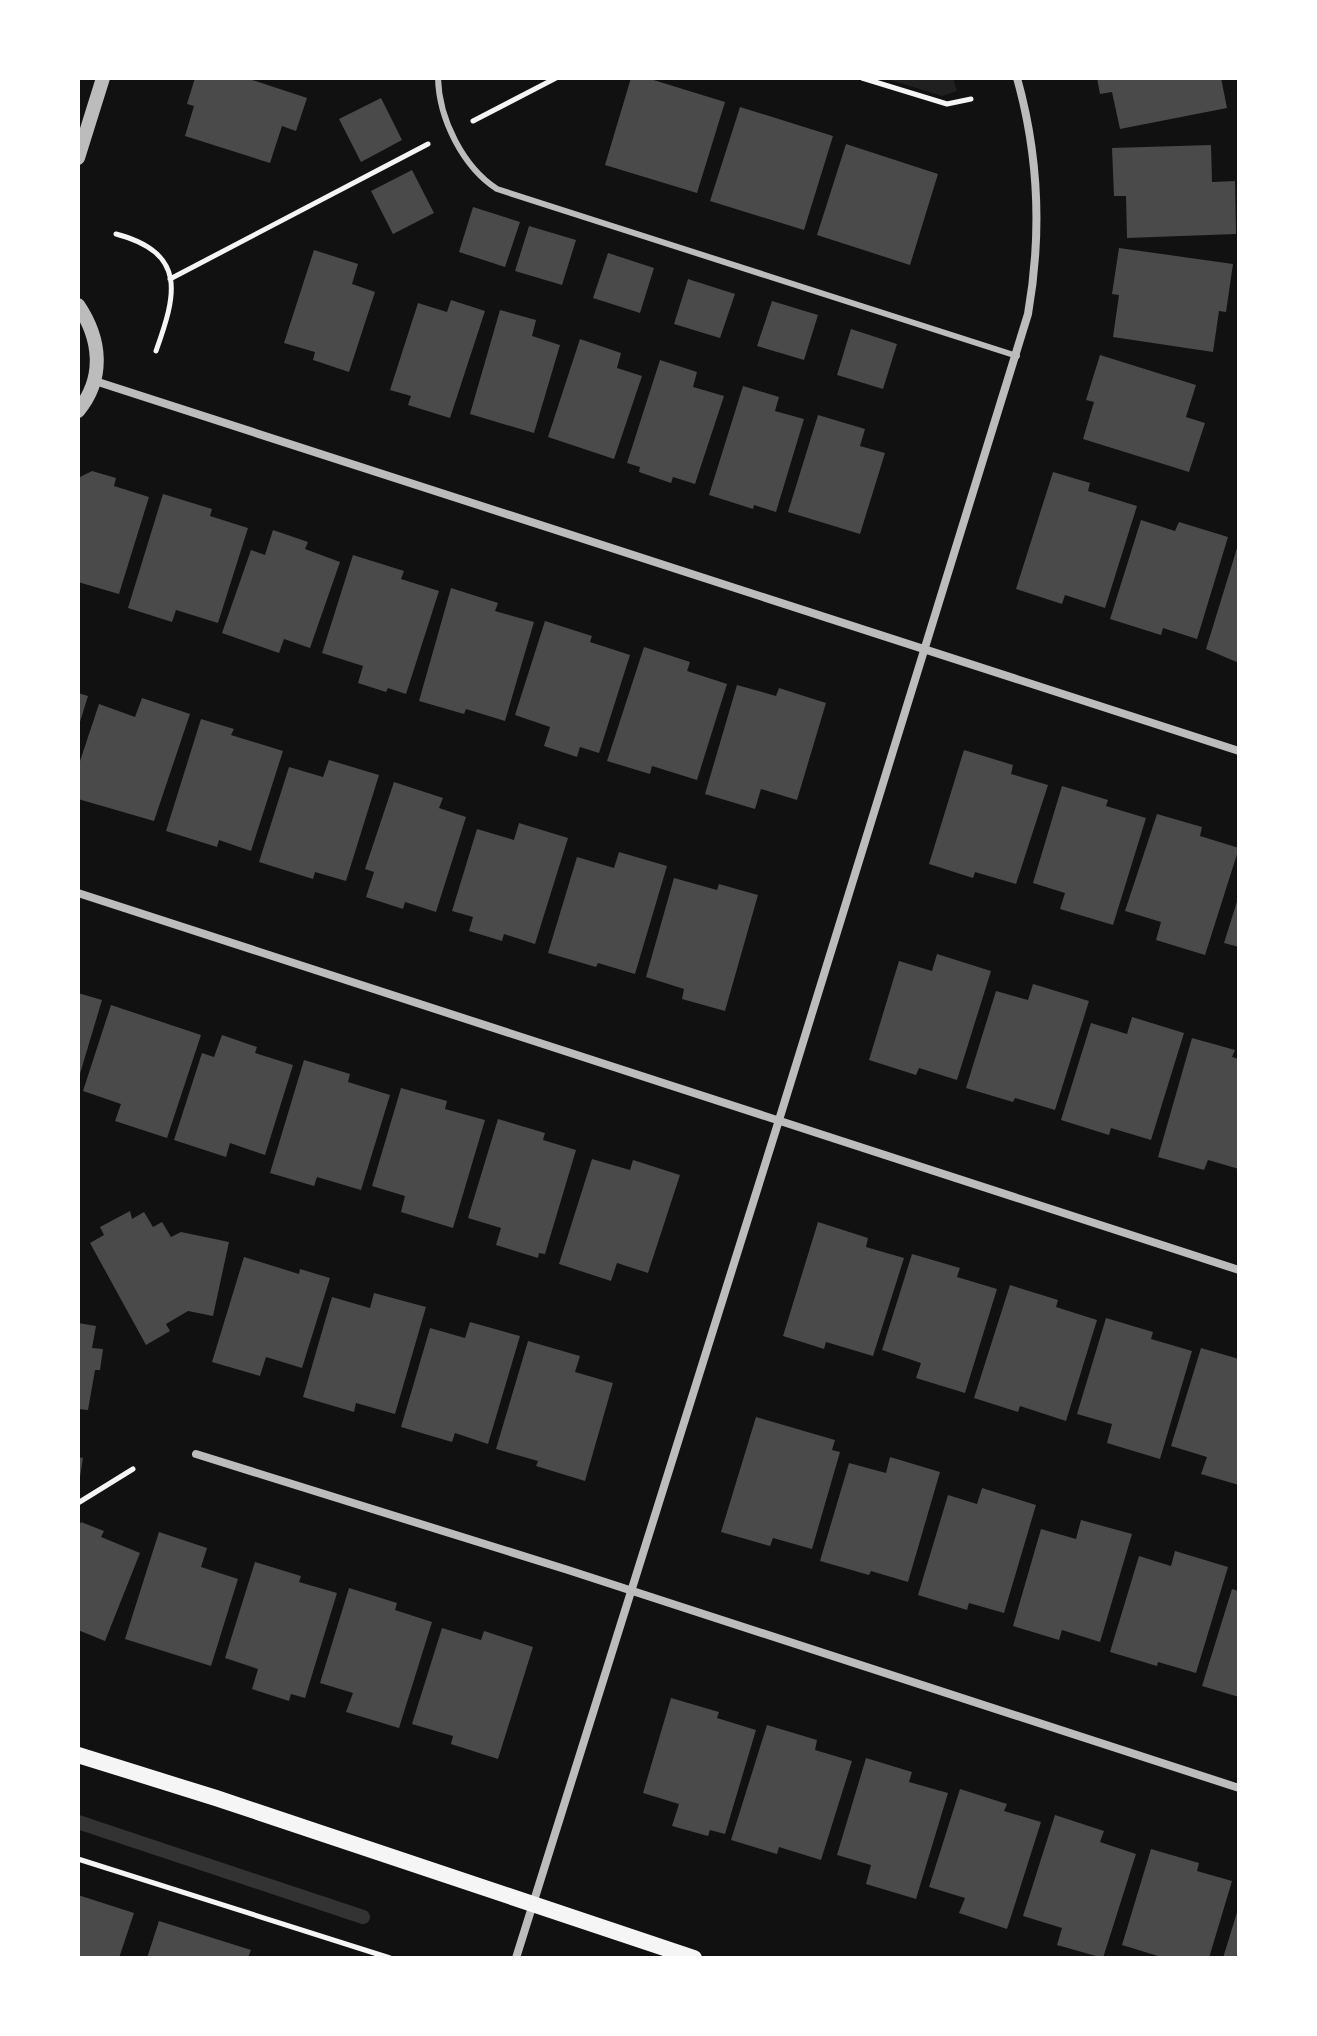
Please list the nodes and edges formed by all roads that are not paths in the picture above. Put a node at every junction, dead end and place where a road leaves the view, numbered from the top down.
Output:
1 (438, 78) edge
2 (1017, 78) edge
3 (99, 79) edge
4 (78, 158) edge
5 (78, 305) edge
6 (1017, 356) junction
7 (95, 381) junction
8 (78, 411) edge
9 (925, 650) junction
10 (1239, 751) edge
11 (78, 893) edge
12 (779, 1120) junction
13 (1239, 1270) edge
14 (196, 1454) dead end
15 (632, 1591) junction
16 (78, 1755) edge
17 (1239, 1788) edge
18 (532, 1905) junction
19 (516, 1958) edge
20 (694, 1958) edge

1 - 6 lane
2 - 6 street
3 - 4 street
5 - 7 street
6 - 9 street
7 - 8 street
7 - 9 street
9 - 10 street
9 - 12 street
11 - 12 street
12 - 13 street
12 - 15 street
14 - 15 street
15 - 17 street
15 - 18 street
16 - 18 main road
18 - 19 street
18 - 20 main road

